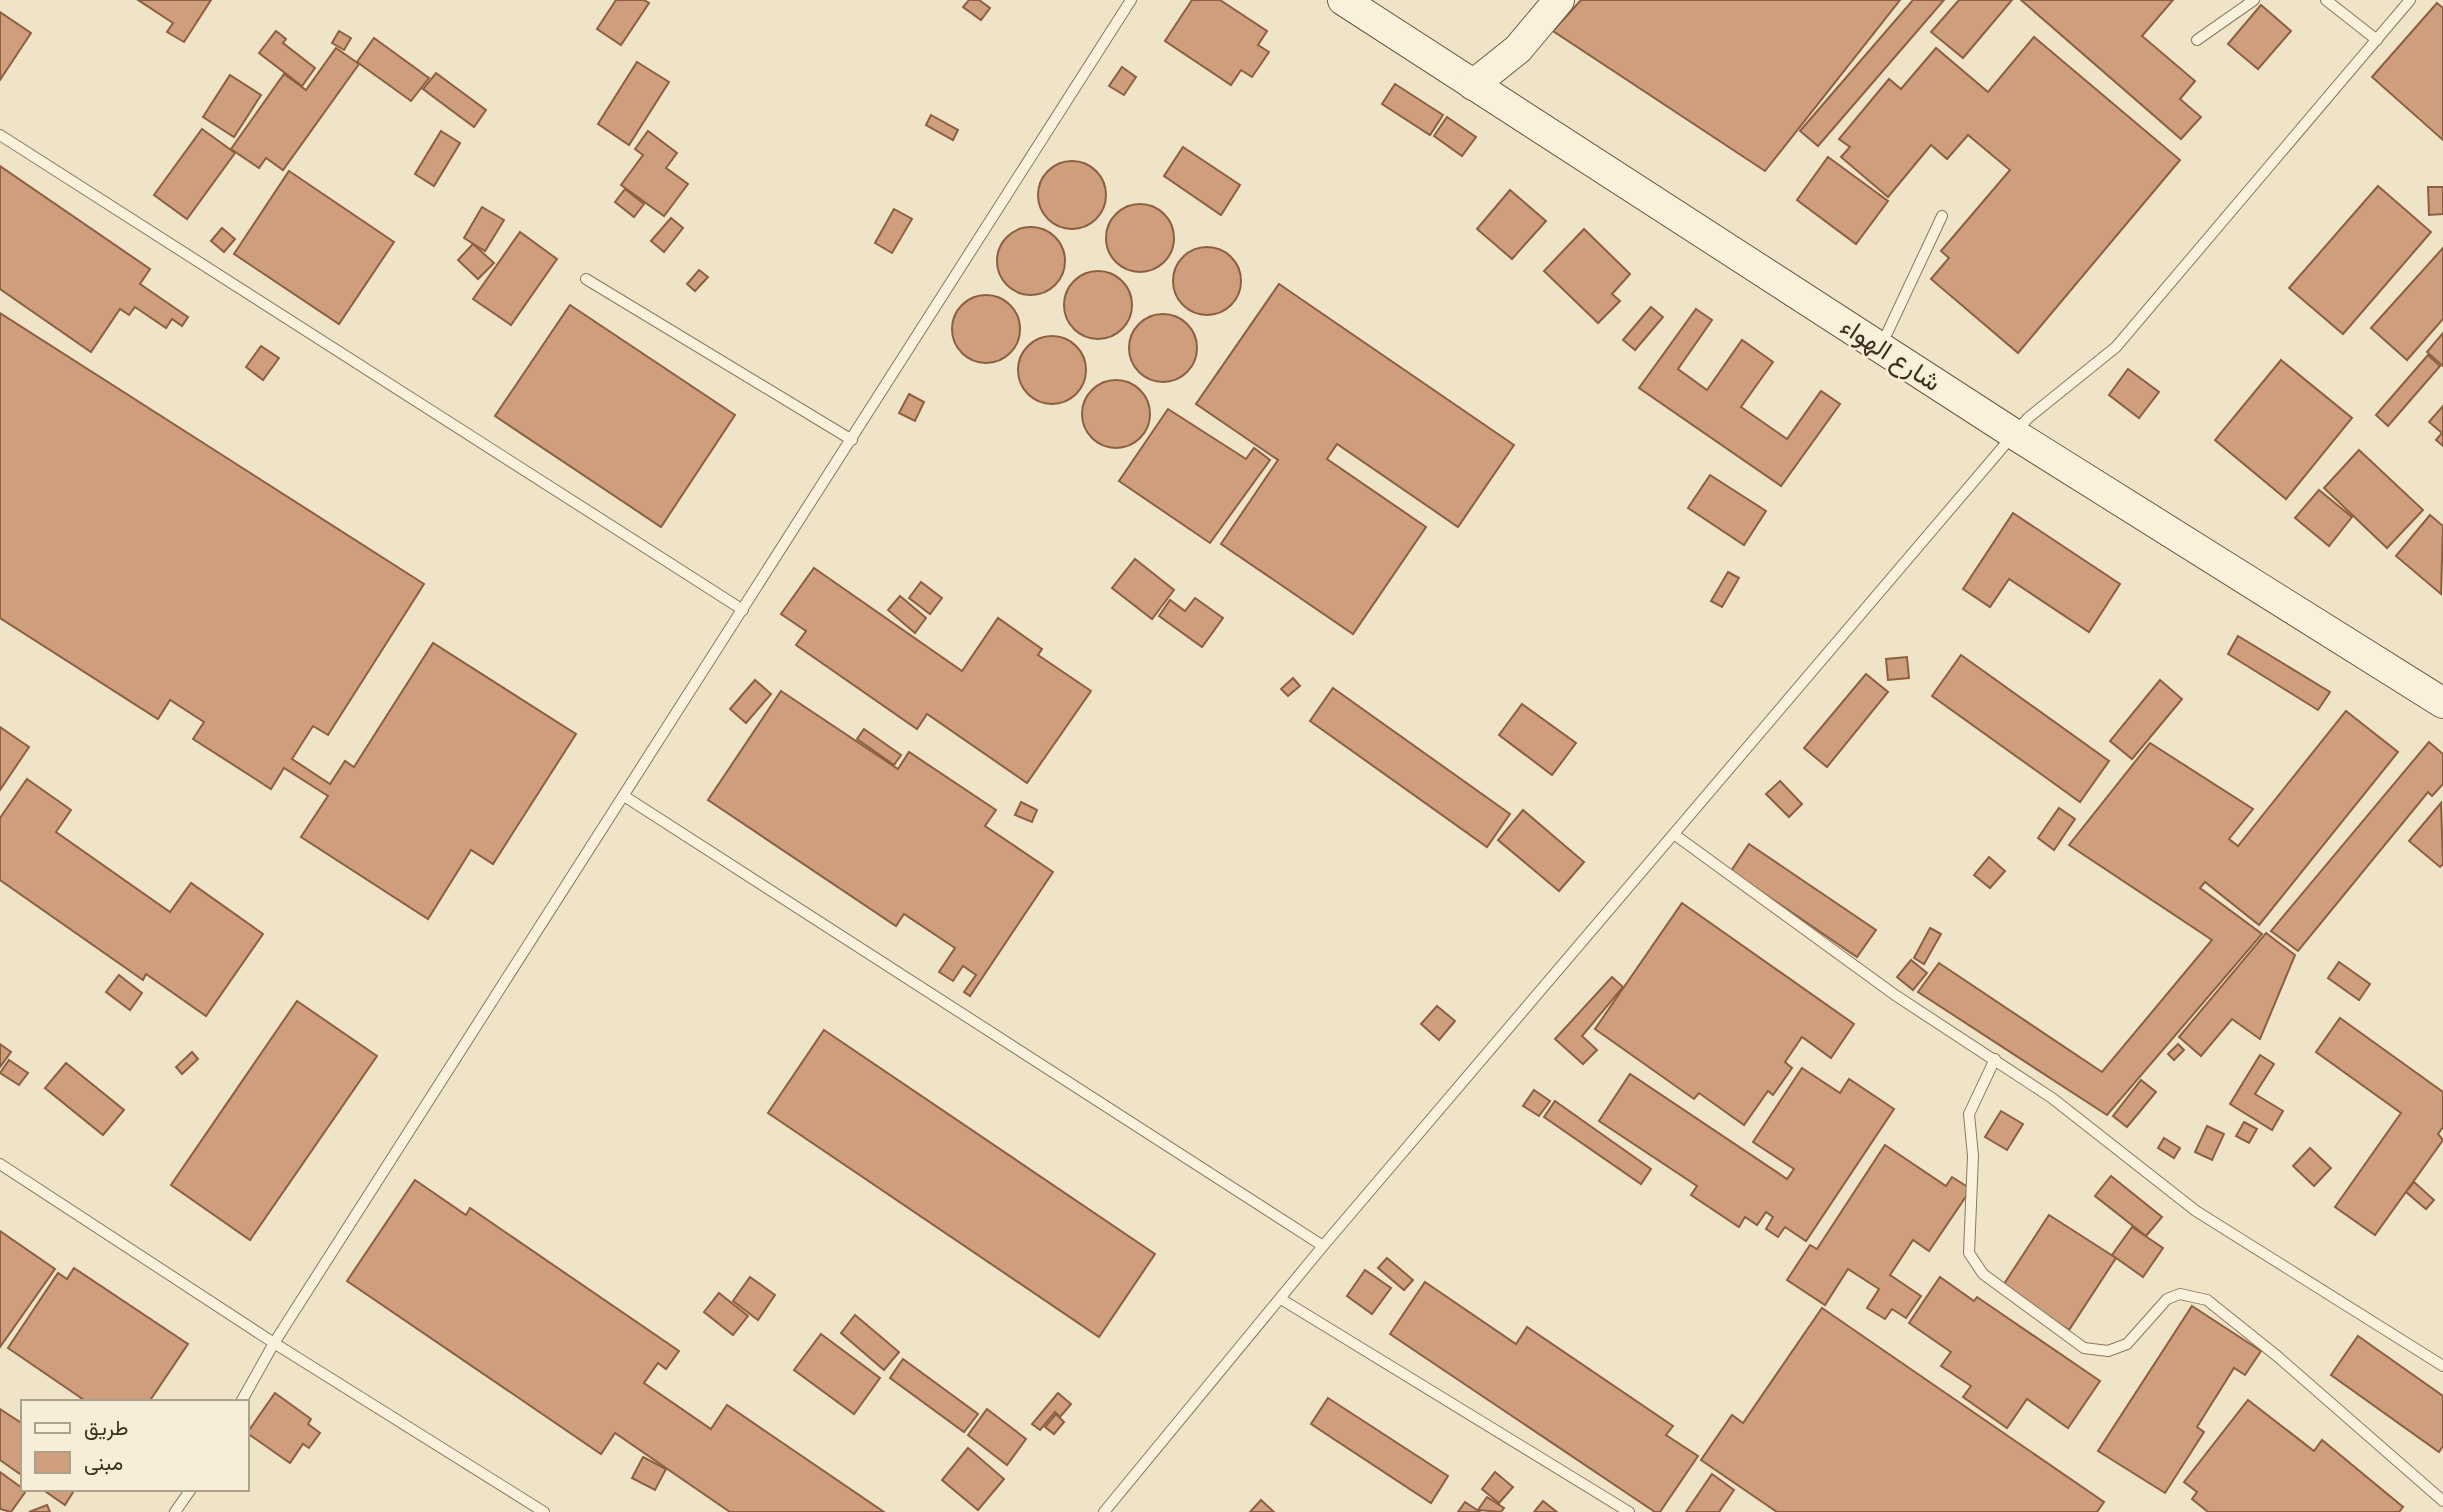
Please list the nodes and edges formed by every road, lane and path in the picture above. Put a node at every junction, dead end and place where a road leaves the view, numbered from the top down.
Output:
1 (1131, 0) edge
2 (1343, 0) edge
3 (1559, 0) edge
4 (2254, 0) edge
5 (2326, 0) edge
6 (2410, 0) edge
7 (2197, 40) dead end
8 (2377, 40) junction
9 (1473, 85) junction
10 (0, 135) edge
11 (1942, 216) dead end
12 (586, 279) dead end
13 (1880, 347) junction
14 (2014, 434) junction
15 (852, 440) junction
16 (743, 610) junction
17 (2443, 703) edge
18 (624, 796) junction
19 (1675, 835) junction
20 (1995, 1059) junction
21 (0, 1164) edge
22 (1322, 1246) junction
23 (1281, 1299) junction
24 (274, 1343) junction
25 (2443, 1366) edge
26 (242, 1400) edge
27 (190, 1491) edge
28 (2443, 1501) edge
29 (175, 1512) edge
30 (544, 1512) edge
31 (1104, 1512) edge
32 (1629, 1512) edge

1 - 15 lane
2 - 9 street, شارع الهواء
3 - 9 street
4 - 7 lane
5 - 8 lane
6 - 8 lane
8 - 14 lane
9 - 13 street, شارع الهواء
10 - 16 lane
11 - 13 lane
12 - 15 lane
13 - 14 street, شارع الهواء
14 - 17 street, شارع الهواء
14 - 19 lane
15 - 16 lane
16 - 18 lane
18 - 22 lane
18 - 24 lane
19 - 20 lane
19 - 22 lane
20 - 25 lane
20 - 28 lane
21 - 24 lane
22 - 23 lane
23 - 31 lane
23 - 32 lane
24 - 26 lane
24 - 30 lane
27 - 29 lane

